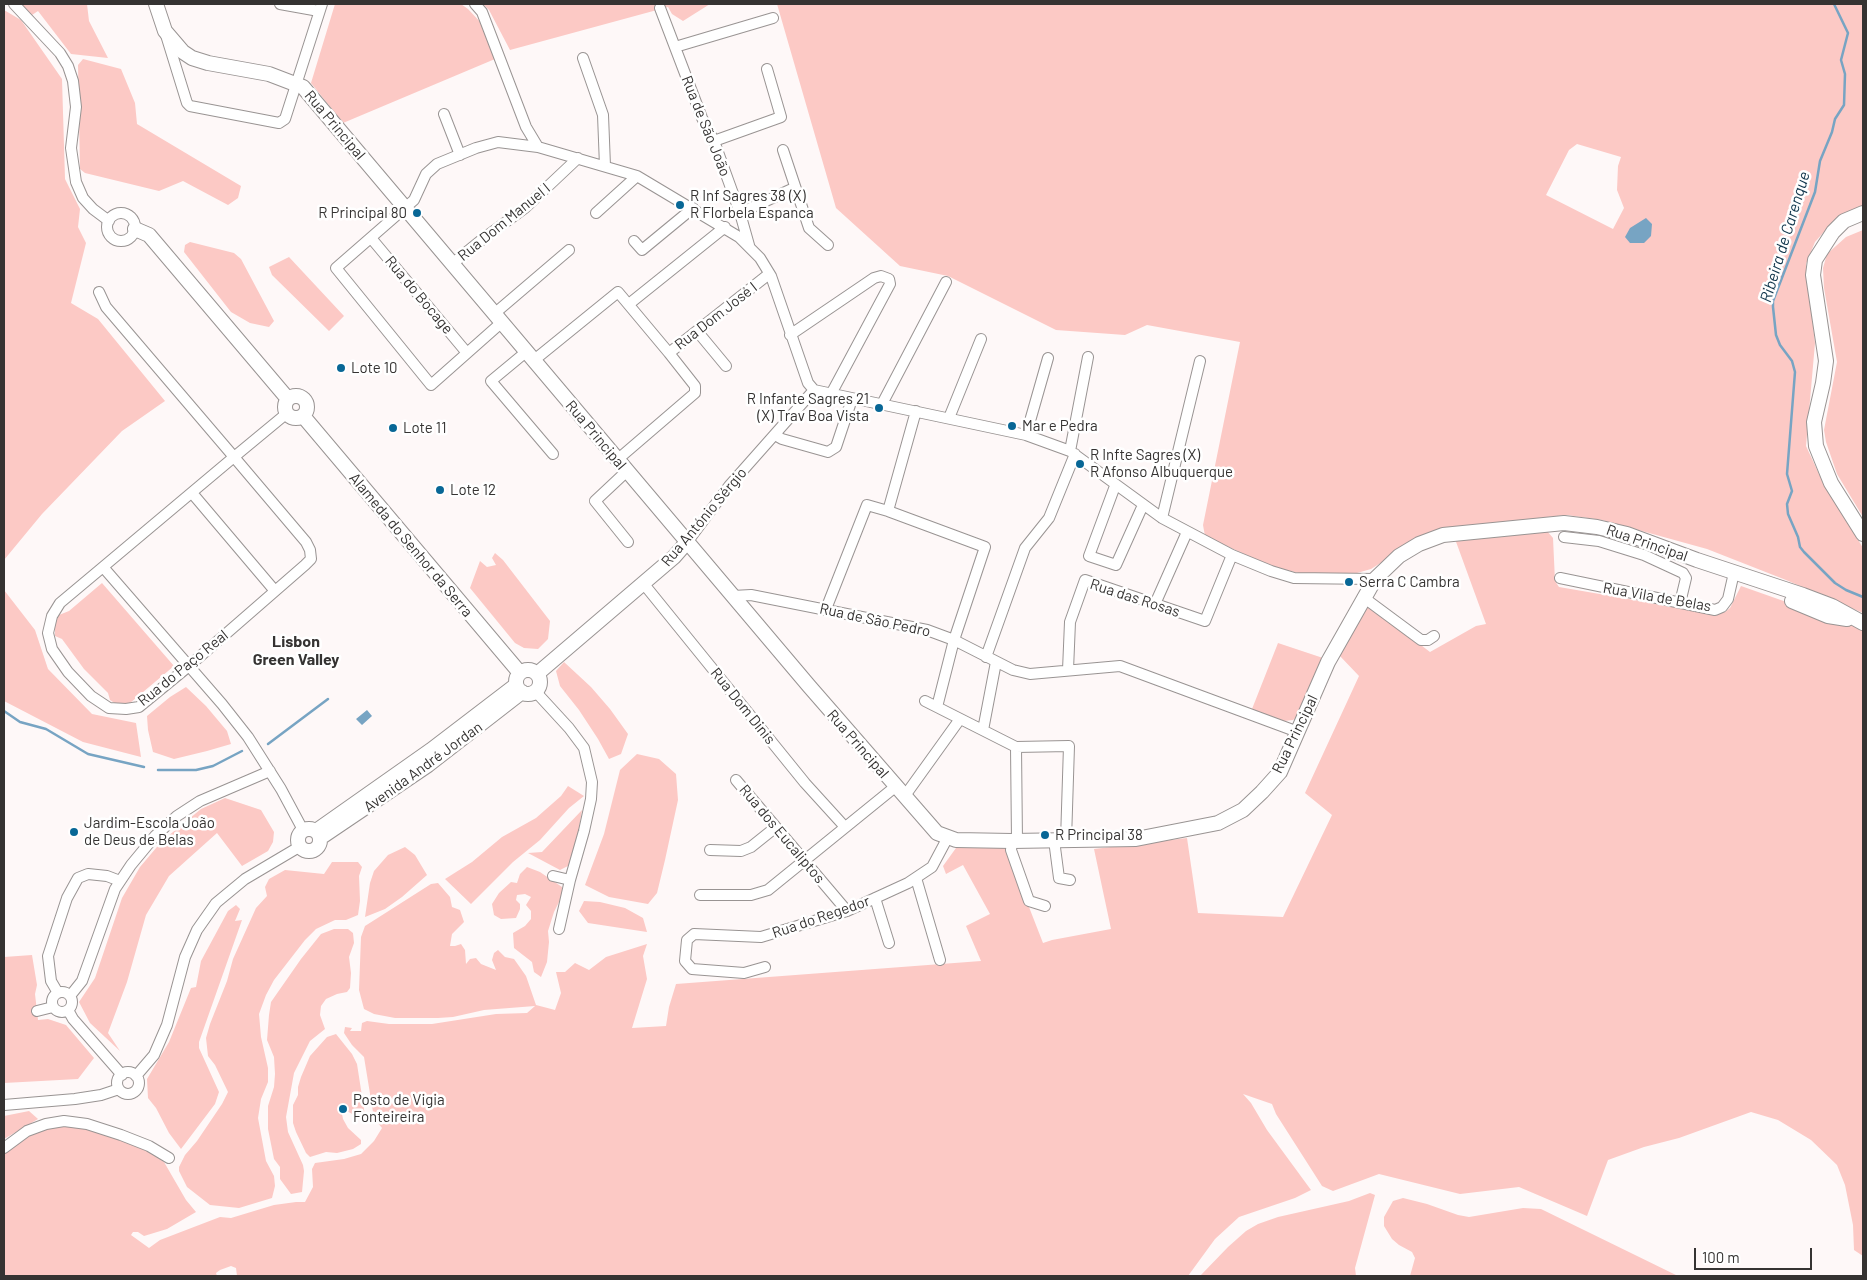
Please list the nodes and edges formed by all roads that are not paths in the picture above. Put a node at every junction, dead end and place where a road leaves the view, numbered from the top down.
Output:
1 (14, 4) edge
2 (156, 4) edge
3 (280, 4) edge
4 (475, 4) edge
5 (320, 7) edge
6 (660, 8) dead end
7 (773, 18) dead end
8 (165, 31) junction
9 (675, 47) junction
10 (192, 58) junction
11 (583, 58) dead end
12 (176, 66) junction
13 (767, 69) dead end
14 (296, 84) junction
15 (444, 114) dead end
16 (526, 127) junction
17 (714, 142) junction
18 (512, 143) junction
19 (538, 147) junction
20 (783, 150) dead end
21 (460, 155) junction
22 (578, 158) junction
23 (605, 166) junction
24 (637, 176) junction
25 (794, 188) junction
26 (405, 208) junction
27 (692, 208) junction
28 (596, 213) dead end
29 (740, 213) junction
30 (1863, 213) edge
31 (109, 221) junction
32 (725, 227) junction
33 (135, 229) junction
34 (371, 238) junction
35 (634, 241) dead end
36 (828, 245) dead end
37 (750, 246) junction
38 (568, 250) dead end
39 (452, 264) junction
40 (769, 274) junction
41 (946, 282) dead end
42 (99, 292) dead end
43 (628, 304) junction
44 (498, 318) junction
45 (697, 331) junction
46 (790, 335) junction
47 (981, 340) dead end
48 (467, 353) junction
49 (669, 353) junction
50 (530, 356) junction
51 (1088, 357) dead end
52 (1048, 358) dead end
53 (1200, 361) dead end
54 (726, 366) dead end
55 (814, 390) junction
56 (831, 394) junction
57 (288, 399) junction
58 (852, 399) junction
59 (882, 404) junction
60 (916, 411) junction
61 (286, 414) junction
62 (303, 416) junction
63 (949, 418) junction
64 (775, 435) junction
65 (1026, 435) junction
66 (1072, 453) junction
67 (553, 454) dead end
68 (234, 457) junction
69 (617, 460) junction
70 (627, 472) junction
71 (1116, 486) junction
72 (192, 493) junction
73 (1143, 505) junction
74 (888, 511) junction
75 (1162, 518) junction
76 (1187, 532) junction
77 (1863, 534) edge
78 (1564, 537) dead end
79 (688, 541) junction
80 (628, 542) dead end
81 (1232, 555) junction
82 (674, 557) junction
83 (702, 559) junction
84 (1697, 560) junction
85 (103, 567) junction
86 (1733, 577) junction
87 (1560, 578) dead end
88 (1375, 579) junction
89 (643, 584) junction
90 (275, 591) junction
91 (733, 596) junction
92 (1364, 597) junction
93 (1680, 603) junction
94 (1155, 604) junction
95 (826, 609) junction
96 (1860, 622) edge
97 (1434, 636) dead end
98 (954, 640) junction
99 (986, 657) junction
100 (996, 662) junction
101 (189, 666) junction
102 (1068, 670) junction
103 (523, 685) junction
104 (926, 701) dead end
105 (937, 707) junction
106 (960, 720) junction
107 (983, 730) junction
108 (1298, 732) junction
109 (1016, 748) junction
110 (270, 771) junction
111 (736, 780) dead end
112 (899, 792) junction
113 (776, 826) junction
114 (845, 827) junction
115 (313, 833) junction
116 (948, 837) junction
117 (1060, 840) junction
118 (1014, 841) junction
119 (299, 847) junction
120 (710, 850) dead end
121 (804, 860) junction
122 (553, 876) dead end
123 (916, 878) junction
124 (570, 880) junction
125 (1070, 880) dead end
126 (120, 881) junction
127 (700, 895) dead end
128 (875, 898) junction
129 (1044, 906) dead end
130 (847, 911) junction
131 (559, 929) dead end
132 (889, 943) dead end
133 (940, 960) dead end
134 (765, 967) dead end
135 (58, 992) junction
136 (70, 996) junction
137 (53, 1007) junction
138 (68, 1010) junction
139 (37, 1011) dead end
140 (122, 1075) junction
141 (136, 1076) junction
142 (119, 1089) junction
143 (4, 1105) edge
144 (4, 1148) edge
145 (169, 1158) dead end

1 - 31 street
2 - 8 street, Rua Principal
3 - 5 street
4 - 16 street
5 - 14 street
6 - 9 street, Rua de São João
7 - 9 street
8 - 10 street, Rua Principal
8 - 12 street
9 - 17 street, Rua de São João
10 - 12 street
10 - 14 street, Rua Principal
11 - 23 street
12 - 14 street
13 - 17 street
14 - 26 street, Rua Principal
15 - 21 street
16 - 18 street
16 - 19 street
17 - 29 street, Rua de São João
18 - 19 street
18 - 21 street
19 - 22 street
20 - 25 street
21 - 26 street
22 - 23 street
22 - 39 street, Rua Dom Manuel I
23 - 24 street
24 - 27 street
24 - 28 street
25 - 29 street
25 - 36 street
26 - 34 street
26 - 39 street, Rua Principal
27 - 32 street
27 - 35 street
29 - 37 street, Rua de São João
30 - 77 street
31 - 33 street
31 - 33 street
32 - 37 street
32 - 43 street
33 - 57 street
34 - 48 street, Rua do Bocage
34 - 48 street
37 - 40 street
38 - 44 street
39 - 44 street, Rua Principal
40 - 45 street, Rua Dom José I
40 - 46 street
41 - 59 street
42 - 68 street, Rua do Paço Real
43 - 49 street, Rua Dom José I
43 - 50 street
44 - 48 street
44 - 50 street, Rua Principal
45 - 49 street, Rua Dom José I
45 - 54 street
46 - 55 street
46 - 56 street
47 - 63 street
49 - 69 street
50 - 67 street
50 - 69 street, Rua Principal
51 - 66 street
52 - 65 street
53 - 75 street
55 - 56 street
55 - 64 street, Rua António Sérgio
56 - 58 street
57 - 61 street
57 - 62 street
58 - 59 street
58 - 64 street
59 - 60 street
60 - 63 street
60 - 74 street
61 - 62 street
61 - 68 street, Rua do Paço Real
62 - 103 street, Alameda do Senhor da Serra
63 - 65 street
64 - 79 street, Rua António Sérgio
65 - 66 street
66 - 71 street
66 - 99 street
68 - 72 street, Rua do Paço Real
68 - 90 street, Rua do Paço Real
69 - 70 street, Rua Principal
70 - 79 street, Rua Principal
70 - 80 street
71 - 73 street
71 - 73 street
72 - 85 street, Rua do Paço Real
72 - 90 street
73 - 75 street
74 - 95 street
74 - 98 street
75 - 76 street
76 - 81 street
76 - 94 street
78 - 93 street
79 - 82 street, Rua António Sérgio
79 - 83 street, Rua Principal
81 - 88 street
81 - 94 street, Rua das Rosas
82 - 83 street
82 - 89 street, Rua António Sérgio
83 - 91 street, Rua Principal
84 - 86 street, Rua Principal
84 - 88 street, Rua Principal
84 - 96 street, Rua Principal
85 - 101 street
85 - 101 street, Rua do Paço Real
86 - 93 street, Rua Vila de Belas
86 - 96 street, Rua Principal
87 - 93 street, Rua Vila de Belas
88 - 92 street, Rua Principal
89 - 103 street, Rua António Sérgio
89 - 114 street, Rua Dom Dinis
90 - 101 street, Rua do Paço Real
91 - 95 street, Rua de São Pedro
91 - 112 street, Rua Principal
92 - 97 street
92 - 108 street, Rua Principal
94 - 102 street, Rua das Rosas
95 - 98 street, Rua de São Pedro
98 - 99 street, Rua de São Pedro
98 - 105 street
99 - 100 street, Rua de São Pedro
100 - 102 street, Rua de São Pedro
100 - 107 street
101 - 110 street
102 - 108 street, Rua de São Pedro
103 - 115 street, Avenida André Jordan
103 - 124 street, Alameda do Senhor da Serra
104 - 105 street
105 - 106 street
106 - 107 street
106 - 112 street
107 - 109 street
108 - 117 street, Rua Principal
109 - 117 street
109 - 118 street
110 - 115 street
110 - 126 street
111 - 113 street, Rua dos Eucaliptos
112 - 114 street
112 - 116 street, Rua Principal
113 - 120 street
113 - 121 street, Rua dos Eucaliptos
114 - 121 street
115 - 119 street
115 - 119 street
116 - 118 street, Rua Principal
116 - 123 street, Rua do Regedor
117 - 118 street, Rua Principal
117 - 125 street
118 - 129 street
119 - 141 street
121 - 127 street
121 - 130 street, Rua dos Eucaliptos
122 - 124 street
123 - 128 street, Rua do Regedor
123 - 133 street
124 - 131 street
126 - 135 street
126 - 136 street
128 - 130 street, Rua do Regedor
128 - 132 street
130 - 134 street, Rua do Regedor
135 - 136 street
135 - 137 street
136 - 138 street
137 - 138 street
137 - 139 street
138 - 140 street
140 - 141 street
140 - 142 street
141 - 142 street
142 - 143 street
144 - 145 street

